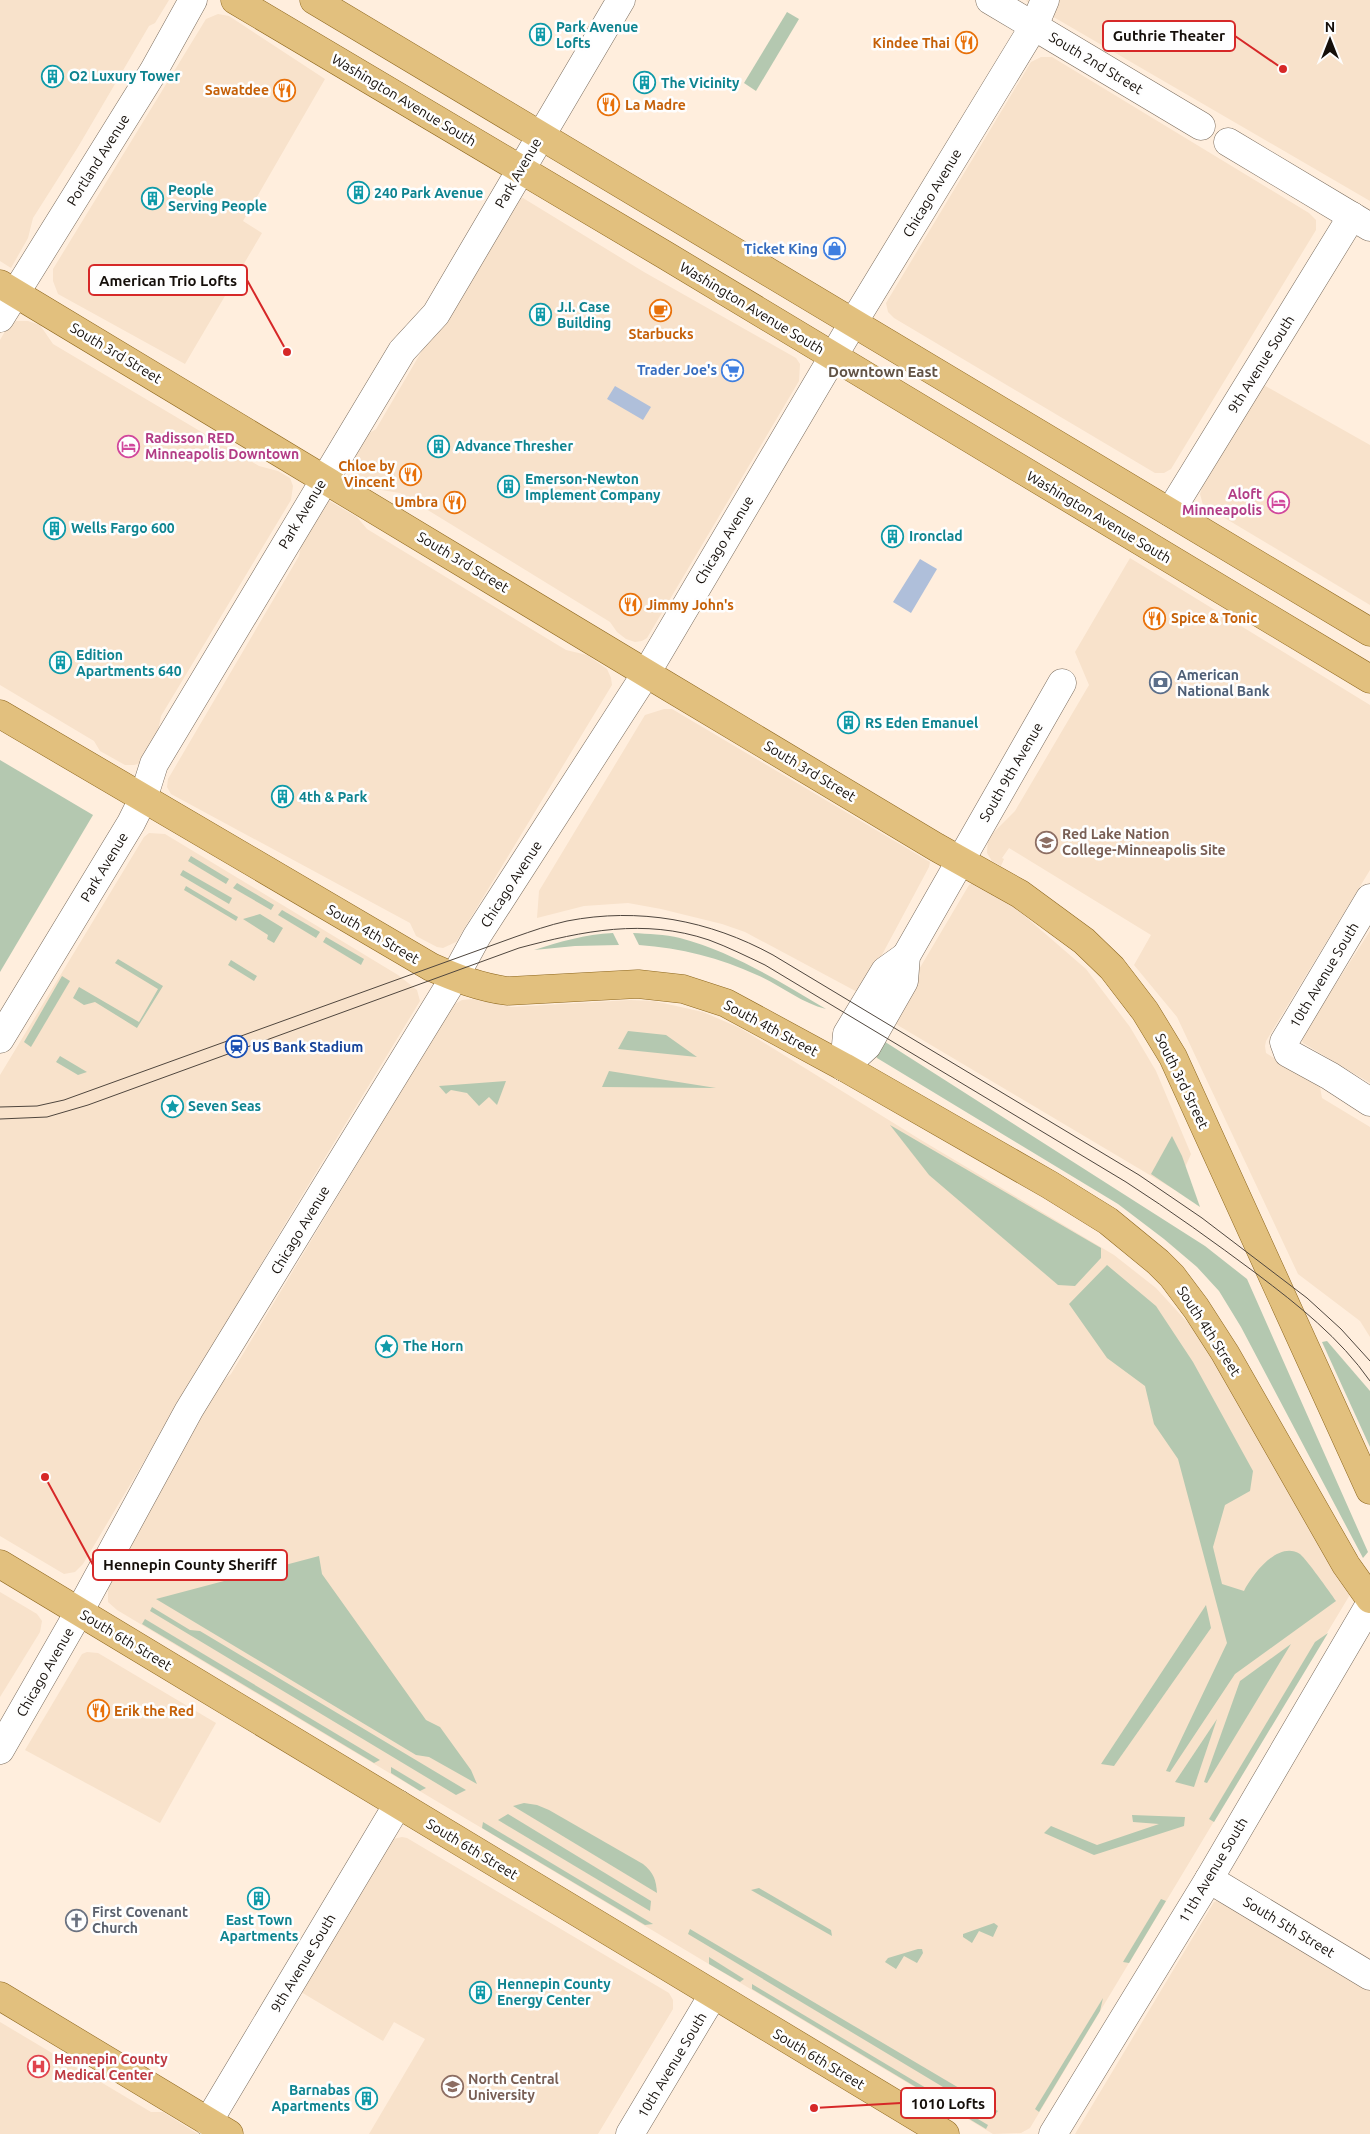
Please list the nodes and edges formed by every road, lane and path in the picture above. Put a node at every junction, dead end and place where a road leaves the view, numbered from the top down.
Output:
1 (193, 0) edge
2 (235, 0) edge
3 (314, 0) edge
4 (621, 0) edge
5 (990, 0) edge
6 (1045, 0) edge
7 (1034, 26) junction
8 (1201, 126) dead end
9 (540, 136) junction
10 (1228, 142) dead end
11 (520, 170) junction
12 (1361, 221) edge
13 (8, 288) edge
14 (0, 318) edge
15 (853, 323) junction
16 (833, 357) junction
17 (324, 478) junction
18 (1170, 512) junction
19 (1370, 632) edge
20 (647, 672) junction
21 (1370, 679) edge
22 (1062, 683) dead end
23 (0, 714) edge
24 (143, 799) junction
25 (960, 860) junction
26 (1370, 898) edge
27 (454, 978) junction
28 (0, 1039) edge
29 (844, 1066) junction
30 (1370, 1102) edge
31 (1370, 1490) edge
32 (0, 1564) edge
33 (1370, 1599) edge
34 (79, 1612) junction
35 (1364, 1616) edge
36 (0, 1750) edge
37 (398, 1804) junction
38 (1209, 1879) junction
39 (1370, 1976) edge
40 (0, 1996) edge
41 (714, 1996) junction
42 (218, 2128) edge
43 (630, 2134) edge
44 (945, 2134) edge
45 (1053, 2134) edge

1 - 13 street, Portland Avenue
2 - 11 main road, Washington Avenue South
3 - 9 main road
4 - 9 street, Park Avenue
5 - 7 street, South 2nd Street
6 - 7 street, Chicago Avenue
7 - 8 street, South 2nd Street
7 - 15 street, Chicago Avenue
9 - 11 street, Park Avenue
9 - 15 main road
10 - 12 street
11 - 16 main road, Washington Avenue South
11 - 17 street, Park Avenue
12 - 18 street, 9th Avenue South
13 - 14 street, Portland Avenue
13 - 17 main road, South 3rd Street
15 - 16 street, Chicago Avenue
15 - 18 main road
16 - 20 street, Chicago Avenue
16 - 21 main road, Washington Avenue South
17 - 20 main road, South 3rd Street
17 - 24 street, Park Avenue
18 - 19 main road
20 - 25 main road, South 3rd Street
20 - 27 street, Chicago Avenue
22 - 25 street, South 9th Avenue
23 - 24 main road, South 4th Street
24 - 27 main road, South 4th Street
24 - 28 street, Park Avenue
25 - 29 street, South 9th Avenue
25 - 31 main road, South 3rd Street
26 - 30 street, 10th Avenue South
27 - 29 main road, South 4th Street
27 - 34 street, Chicago Avenue
29 - 33 main road, South 4th Street
32 - 34 main road, South 6th Street
34 - 36 street, Chicago Avenue
34 - 37 main road, South 6th Street
35 - 38 street, 11th Avenue South
37 - 41 main road, South 6th Street
37 - 42 street, 9th Avenue South
38 - 39 street, South 5th Street
38 - 45 street, 11th Avenue South
40 - 42 main road
41 - 43 street, 10th Avenue South
41 - 44 main road, South 6th Street

